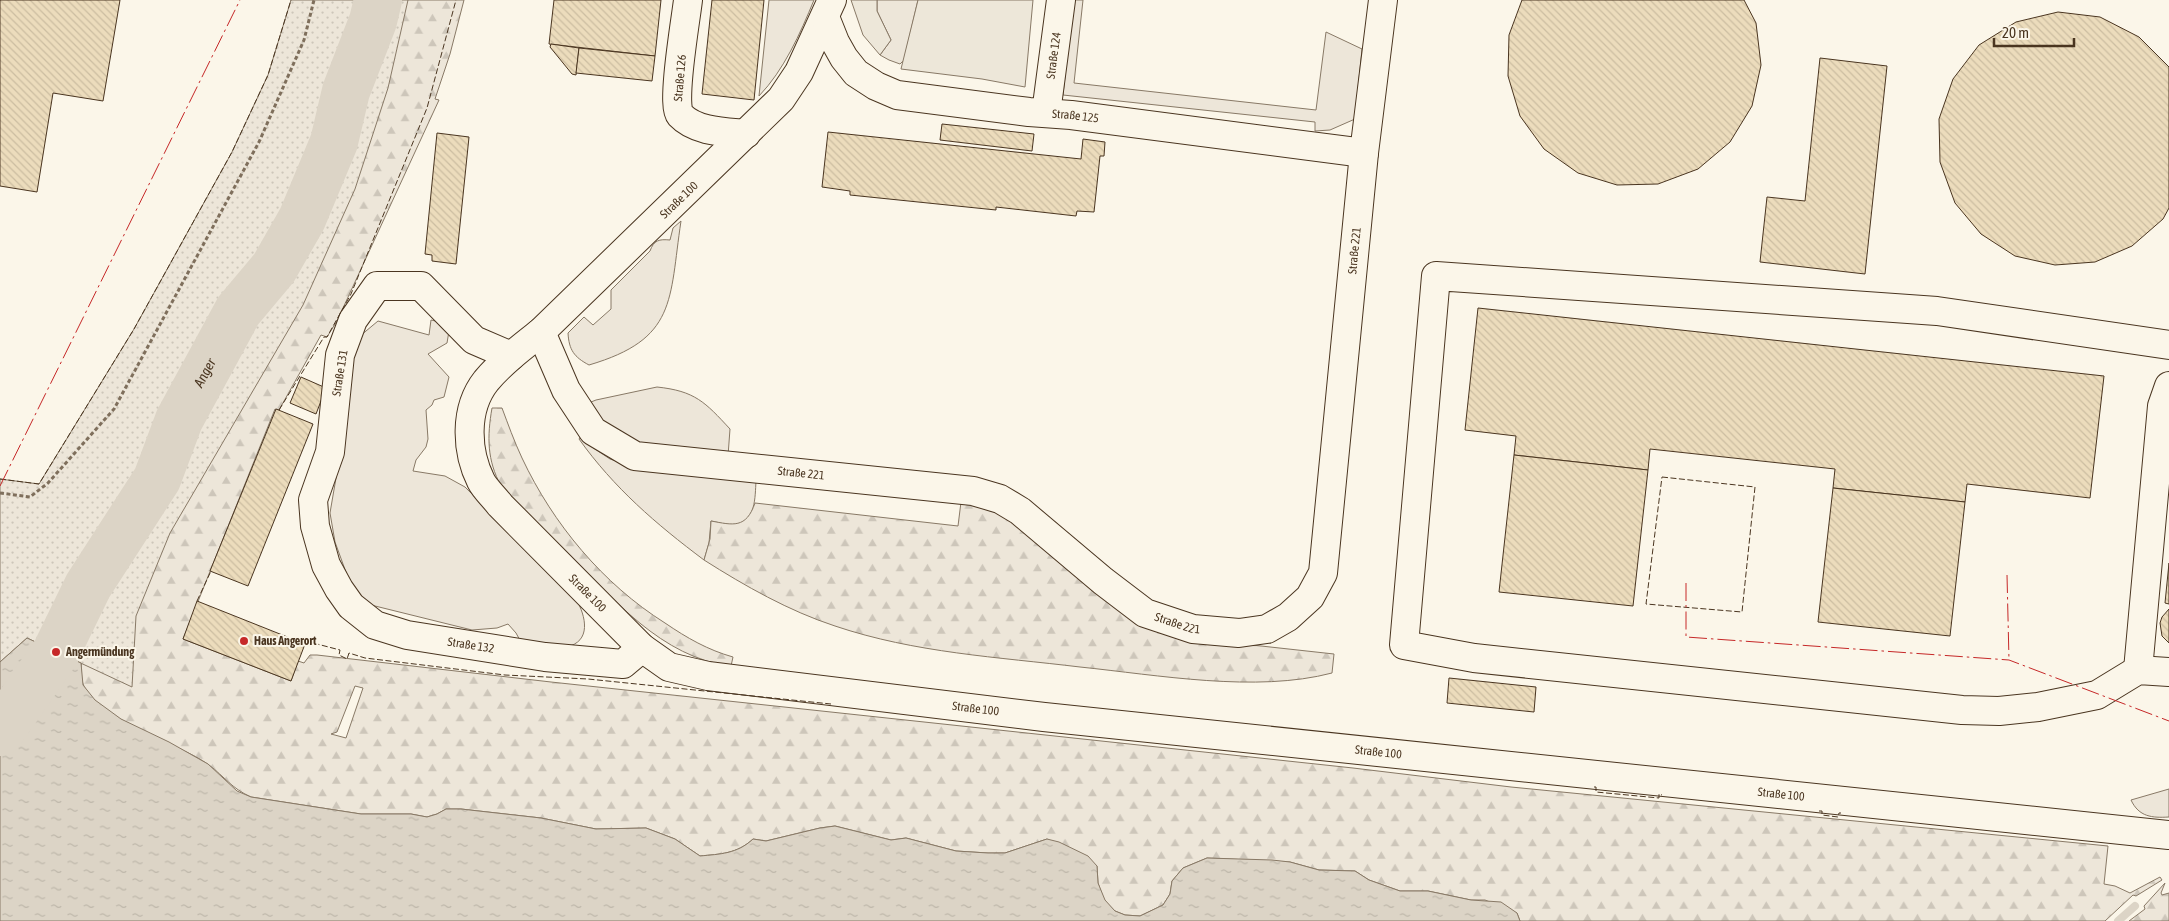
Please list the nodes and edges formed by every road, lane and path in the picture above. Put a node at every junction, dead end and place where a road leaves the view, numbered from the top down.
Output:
1 (314, 0) edge
2 (688, 0) edge
3 (1061, 0) edge
4 (1382, 0) edge
5 (829, 8) edge
6 (1046, 113) junction
7 (746, 134) junction
8 (1364, 153) junction
9 (541, 332) junction
10 (2169, 345) edge
11 (511, 356) junction
12 (2169, 386) edge
13 (0, 493) edge
14 (326, 565) joint
15 (642, 648) junction
16 (2138, 670) junction
17 (2169, 672) edge
18 (2169, 835) edge

1 - 13 path
2 - 7 street, Straße 126
3 - 6 street, Straße 124
4 - 8 street, Straße 221
5 - 6 street, Straße 125
5 - 7 street, Straße 100
6 - 8 street, Straße 125
7 - 9 street, Straße 100
8 - 9 street, Straße 221
9 - 11 street, Straße 100
10 - 16 street
11 - 14 street, Straße 131
11 - 15 street, Straße 100
12 - 16 street
14 - 15 street, Straße 132
15 - 18 street, Straße 100
16 - 17 street

